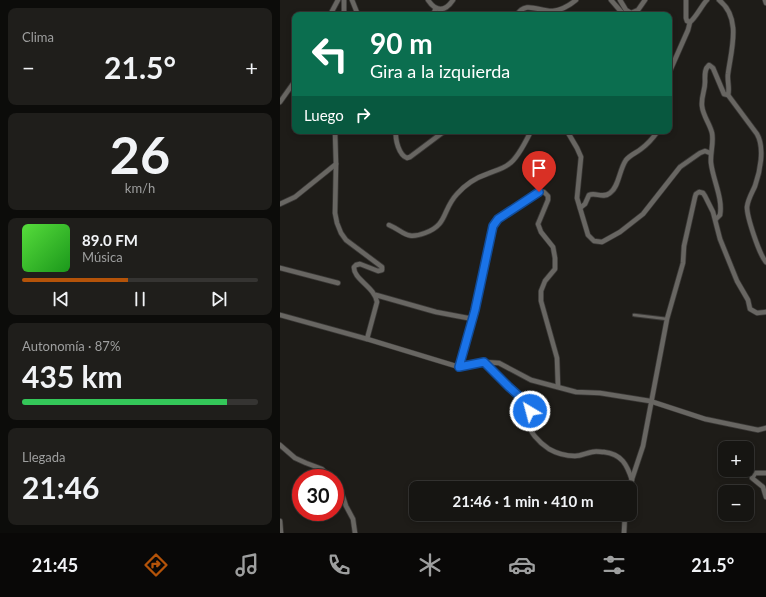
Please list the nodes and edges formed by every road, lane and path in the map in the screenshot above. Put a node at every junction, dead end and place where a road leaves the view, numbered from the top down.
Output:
1 (338, 0) edge
2 (344, 0) edge
3 (352, 0) edge
4 (428, 0) edge
5 (454, 0) edge
6 (576, 0) edge
7 (612, 0) edge
8 (620, 0) edge
9 (645, 0) edge
10 (686, 0) edge
11 (707, 0) edge
12 (719, 0) edge
13 (436, 8) junction
14 (332, 12) edge
15 (344, 12) edge
16 (357, 12) edge
17 (434, 12) edge
18 (518, 12) edge
19 (622, 12) edge
20 (628, 12) edge
21 (634, 12) edge
22 (690, 22) junction
23 (672, 66) edge
24 (292, 85) edge
25 (728, 95) junction
26 (280, 102) edge
27 (335, 134) edge
28 (396, 134) edge
29 (441, 134) edge
30 (529, 134) edge
31 (569, 134) edge
32 (655, 134) edge
33 (710, 153) junction
34 (336, 164) junction
35 (280, 204) edge
36 (580, 208) junction
37 (716, 219) junction
38 (389, 225) dead end
39 (766, 262) edge
40 (280, 268) edge
41 (338, 283) dead end
42 (376, 295) junction
43 (766, 312) edge
44 (634, 315) dead end
45 (280, 316) edge
46 (473, 319) junction
47 (667, 319) junction
48 (367, 339) junction
49 (484, 362) junction
50 (459, 367) junction
51 (558, 386) junction
52 (652, 401) junction
53 (766, 428) edge
54 (280, 445) edge
55 (322, 469) edge
56 (766, 473) edge
57 (632, 480) joint
58 (764, 487) edge
59 (766, 497) edge
60 (344, 500) edge
61 (280, 521) edge
62 (624, 521) edge
63 (281, 533) edge
64 (355, 533) edge
65 (624, 533) edge

1 - 14 street
2 - 15 street
3 - 16 street
4 - 13 street
5 - 13 street
6 - 18 street
7 - 19 street
8 - 20 street
9 - 21 street
10 - 22 street
11 - 22 street
12 - 25 street
13 - 17 street
22 - 23 street
24 - 26 street
25 - 33 street
25 - 39 street
27 - 34 street
28 - 29 street
30 - 38 street
31 - 36 street
32 - 36 street
33 - 36 street
33 - 37 street
34 - 35 street
34 - 42 street
37 - 43 street
37 - 47 street
40 - 41 street
42 - 46 street
42 - 48 street
44 - 47 lane
45 - 48 street
46 - 50 street
46 - 51 street
47 - 52 street
48 - 50 street
49 - 50 street
49 - 51 street
49 - 57 street
51 - 52 street
52 - 53 street
52 - 57 street
54 - 55 street
56 - 58 street
58 - 59 street
60 - 64 street
61 - 63 street
62 - 65 street

